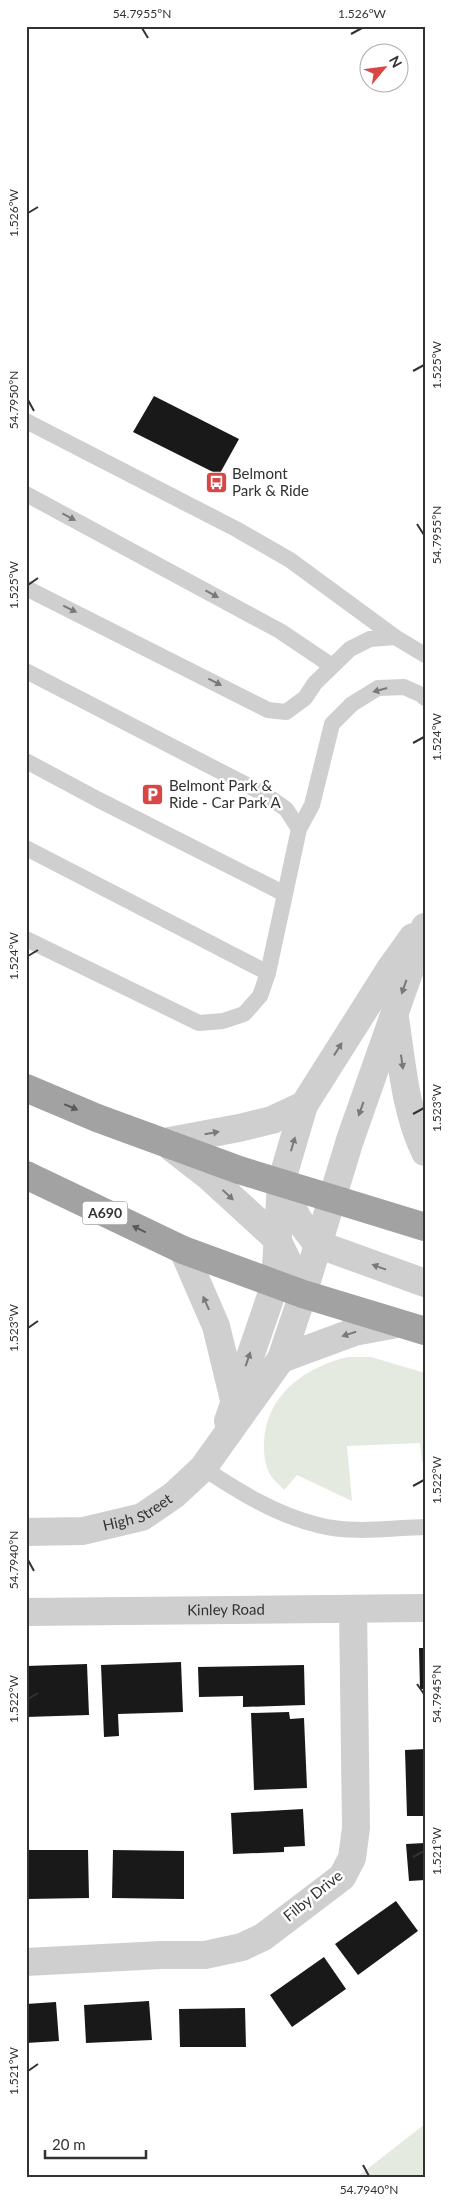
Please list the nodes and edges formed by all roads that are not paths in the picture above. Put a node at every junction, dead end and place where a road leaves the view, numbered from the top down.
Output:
1 (26, 421) edge
2 (26, 494) edge
3 (26, 588) edge
4 (395, 637) junction
5 (425, 655) edge
6 (332, 666) junction
7 (26, 671) edge
8 (425, 698) edge
9 (26, 761) edge
10 (299, 829) junction
11 (26, 848) edge
12 (285, 894) junction
13 (425, 920) edge
14 (425, 927) edge
15 (26, 939) edge
16 (268, 973) junction
17 (395, 1014) junction
18 (26, 1088) edge
19 (304, 1105) junction
20 (164, 1142) junction
21 (425, 1152) edge
22 (26, 1175) edge
23 (281, 1183) junction
24 (332, 1199) junction
25 (425, 1227) edge
26 (277, 1239) junction
27 (317, 1244) junction
28 (183, 1250) junction
29 (425, 1283) edge
30 (275, 1284) junction
31 (303, 1294) junction
32 (397, 1324) junction
33 (425, 1331) edge
34 (280, 1359) junction
35 (234, 1400) junction
36 (222, 1439) junction
37 (202, 1468) junction
38 (425, 1527) edge
39 (26, 1532) edge
40 (425, 1608) edge
41 (353, 1610) junction
42 (26, 1612) edge
43 (26, 1962) edge

1 - 4 lane
2 -> 6 lane
3 -> 6 lane
4 - 5 lane
4 - 6 lane
7 - 10 lane
8 -> 10 lane
9 - 12 lane
10 - 12 lane
11 - 16 lane
12 - 16 lane
19 -> 13 street
14 -> 17 street, High Street
15 - 16 lane
17 -> 21 street
17 -> 24 street, High Street
18 -> 20 highway
20 -> 19 street
23 -> 19 street
20 - 23 highway
20 -> 26 street
28 -> 22 highway, A690
23 - 24 highway
23 - 26 street
23 - 27 street
24 - 25 highway
24 - 27 street, High Street
26 - 30 street
26 - 31 street
29 -> 27 street
27 - 31 street, High Street
28 - 30 highway, A690
35 -> 28 street
30 - 31 highway, A690
35 -> 30 street
31 - 32 highway, A690
31 - 34 street, High Street
32 - 33 highway, A690
32 -> 34 street
34 - 36 street, High Street
35 - 36 street
36 - 37 street, High Street
37 - 38 lane
37 - 39 street, High Street
40 - 41 street, Kinley Road
41 - 42 street, Kinley Road
41 - 43 street, Filby Drive

